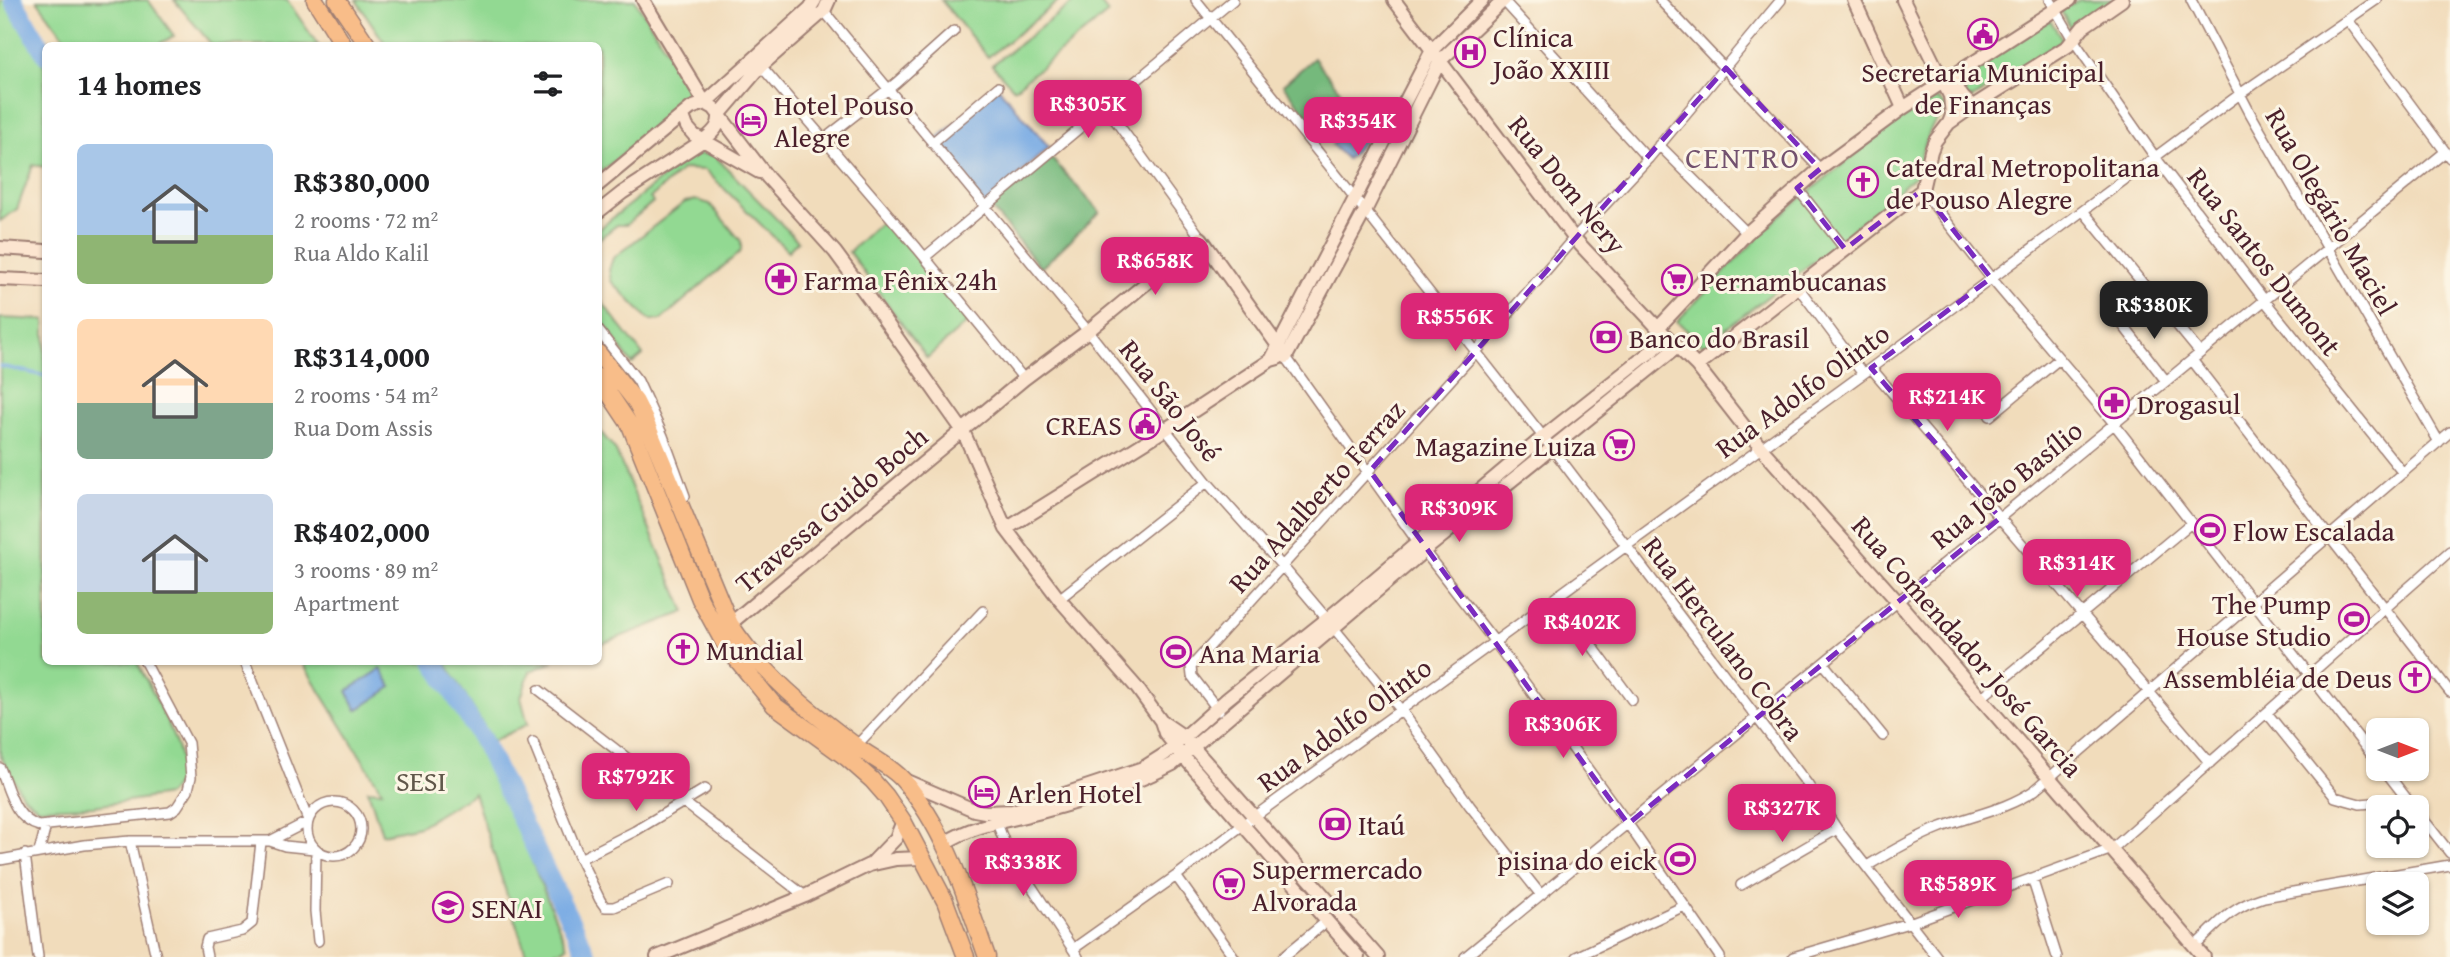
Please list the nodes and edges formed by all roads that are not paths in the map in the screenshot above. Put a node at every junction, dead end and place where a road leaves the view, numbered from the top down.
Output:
1 (315, 0) edge
2 (337, 0) edge
3 (643, 0) edge
4 (815, 0) edge
5 (1196, 0) edge
6 (1233, 0) edge
7 (1394, 0) edge
8 (1482, 0) edge
9 (1504, 0) edge
10 (1660, 0) edge
11 (1781, 0) edge
12 (1854, 0) edge
13 (1903, 0) edge
14 (2070, 0) edge
15 (2122, 0) edge
16 (2191, 0) edge
17 (2376, 0) edge
18 (2053, 4) edge
19 (827, 6) edge
20 (1209, 18) junction
21 (2348, 20) junction
22 (954, 31) dead end
23 (2072, 38) junction
24 (341, 42) edge
25 (365, 42) edge
26 (1436, 55) junction
27 (761, 66) junction
28 (1726, 68) junction
29 (1950, 78) junction
30 (998, 86) dead end
31 (888, 89) junction
32 (2241, 94) junction
33 (705, 103) junction
34 (1105, 106) junction
35 (1972, 106) junction
36 (1903, 108) junction
37 (719, 115) junction
38 (683, 116) junction
39 (1949, 123) junction
40 (705, 139) junction
41 (822, 140) junction
42 (932, 143) junction
43 (1659, 145) junction
44 (2448, 155) edge
45 (2155, 157) junction
46 (1648, 159) junction
47 (1820, 169) junction
48 (767, 177) junction
49 (602, 182) edge
50 (1797, 188) junction
51 (1922, 190) junction
52 (1355, 198) junction
53 (985, 206) junction
54 (602, 209) edge
55 (1365, 211) junction
56 (2084, 212) junction
57 (1747, 233) junction
58 (1201, 238) junction
59 (1574, 238) junction
60 (0, 248) edge
61 (1845, 249) junction
62 (2327, 250) junction
63 (42, 251) edge
64 (925, 257) junction
65 (1991, 278) junction
66 (0, 279) edge
67 (42, 281) edge
68 (1319, 282) junction
69 (1798, 287) junction
70 (2265, 300) junction
71 (2119, 320) dead end
72 (1658, 328) junction
73 (1088, 331) junction
74 (602, 335) edge
75 (1672, 343) junction
76 (1283, 352) junction
77 (1475, 353) junction
78 (2200, 353) junction
79 (602, 358) edge
80 (2059, 359) junction
81 (2192, 360) junction
82 (1697, 366) junction
83 (1867, 371) junction
84 (1024, 379) junction
85 (2166, 381) junction
86 (602, 383) edge
87 (1990, 416) dead end
88 (2115, 424) junction
89 (1166, 429) junction
90 (963, 431) junction
91 (2449, 436) edge
92 (1547, 442) junction
93 (2439, 442) junction
94 (1761, 448) junction
95 (1370, 471) junction
96 (2403, 473) junction
97 (1207, 482) junction
98 (2000, 518) junction
99 (2191, 523) junction
100 (1006, 529) junction
101 (2329, 537) junction
102 (695, 538) junction
103 (1421, 546) junction
104 (1627, 547) junction
105 (2450, 551) edge
106 (1283, 567) junction
107 (1557, 598) junction
108 (1059, 599) junction
109 (1898, 602) junction
110 (2253, 603) junction
111 (2385, 609) junction
112 (983, 611) dead end
113 (2082, 614) junction
114 (1330, 623) junction
115 (730, 624) junction
116 (1495, 642) junction
117 (1823, 663) junction
118 (147, 665) edge
119 (246, 665) edge
120 (2309, 676) junction
121 (2446, 679) edge
122 (539, 690) dead end
123 (784, 690) junction
124 (2450, 691) edge
125 (2149, 692) junction
126 (1981, 698) junction
127 (1632, 700) dead end
128 (1217, 708) junction
129 (1401, 710) junction
130 (782, 711) junction
131 (2267, 713) junction
132 (1757, 718) junction
133 (1225, 720) junction
134 (1883, 736) dead end
135 (533, 742) dead end
136 (856, 746) junction
137 (1180, 746) junction
138 (1193, 747) junction
139 (2366, 748) edge
140 (2210, 763) junction
141 (0, 768) edge
142 (2049, 778) junction
143 (902, 779) junction
144 (2393, 781) edge
145 (705, 789) dead end
146 (2404, 795) edge
147 (686, 803) junction
148 (2366, 804) edge
149 (997, 818) junction
150 (308, 821) junction
151 (903, 821) junction
152 (1249, 821) junction
153 (1628, 824) junction
154 (46, 826) junction
155 (2429, 826) edge
156 (1837, 829) junction
157 (942, 837) junction
158 (130, 841) junction
159 (265, 842) junction
160 (0, 848) edge
161 (315, 849) junction
162 (2112, 849) junction
163 (38, 852) junction
164 (2450, 853) edge
165 (25, 854) junction
166 (922, 858) junction
167 (3, 859) edge
168 (580, 859) junction
169 (869, 865) junction
170 (2450, 865) edge
171 (1867, 866) junction
172 (1176, 876) junction
173 (2032, 878) junction
174 (669, 884) dead end
175 (1741, 885) dead end
176 (805, 895) junction
177 (1541, 895) junction
178 (1684, 906) junction
179 (1326, 921) junction
180 (1912, 922) junction
181 (318, 941) dead end
182 (2195, 946) junction
183 (1075, 953) edge
184 (38, 957) edge
185 (156, 957) edge
186 (207, 957) edge
187 (657, 957) edge
188 (966, 957) edge
189 (987, 957) edge
190 (1234, 957) edge
191 (1283, 957) edge
192 (1358, 957) edge
193 (1378, 957) edge
194 (1465, 957) edge
195 (1576, 957) edge
196 (1720, 957) edge
197 (1793, 957) edge
198 (1937, 957) edge
199 (2057, 957) edge
200 (2204, 957) edge

1 - 24 highway
2 - 25 highway
3 - 33 main road
4 - 33 main road
5 - 20 street, Rua Herculano Cobra
6 - 20 street
7 - 26 main road, Rua Dom Nery
8 - 26 main road
9 - 26 main road
9 - 46 street
10 - 28 street
11 - 28 street, Rua Adalberto Ferraz
12 - 36 main road
13 - 29 main road
14 - 18 main road
15 - 23 main road
16 - 32 street, Rua Olegário Maciel
17 - 21 street, Rua Adolfo Olinto
18 - 23 street, Rua Santos Dumont
18 - 29 main road
19 - 27 main road
19 - 31 street, Rua São José
20 - 34 street
20 - 52 street, Rua Herculano Cobra
21 - 32 street, Rua Adolfo Olinto
21 - 44 street
22 - 31 street
23 - 35 main road
23 - 45 street, Rua Santos Dumont
26 - 52 main road
26 - 55 main road
26 - 59 main road, Rua Dom Nery
27 - 37 main road
27 - 41 street
28 - 43 street, Rua Adalberto Ferraz
28 - 47 street
29 - 35 main road
29 - 36 main road
29 - 39 main road
30 - 42 street
31 - 41 street
31 - 42 street, Rua São José
32 - 45 street, Rua Adolfo Olinto
32 - 62 street, Rua Olegário Maciel
33 - 37 main road
33 - 38 main road
34 - 53 street
34 - 58 street
35 - 39 main road
36 - 47 main road
37 - 40 main road
37 - 48 main road
38 - 40 main road
38 - 49 main road
39 - 51 main road
40 - 48 main road
40 - 54 main road
41 - 64 street
42 - 53 street, Rua São José
43 - 46 street, Rua Adalberto Ferraz
43 - 57 street
44 - 62 street, Rua João Basílio
45 - 56 street, Rua Adolfo Olinto
45 - 70 street, Rua Santos Dumont
46 - 59 street, Rua Adalberto Ferraz
47 - 50 main road
48 - 90 main road
50 - 57 main road
50 - 61 street
51 - 61 main road
51 - 65 street
52 - 55 street, Rua Herculano Cobra
52 - 68 main road
53 - 64 street
53 - 73 street, Rua São José
55 - 68 main road
55 - 77 street, Rua Herculano Cobra
56 - 65 street, Rua Adolfo Olinto
56 - 78 street
57 - 72 main road
58 - 73 main road, Travessa Guido Boch
58 - 76 main road
59 - 72 main road, Rua Dom Nery
59 - 77 street, Rua Adalberto Ferraz
60 - 63 main road
61 - 69 main road
62 - 70 street, Rua João Basílio
62 - 93 street, Rua Olegário Maciel
64 - 84 street
65 - 80 street
65 - 83 street, Rua Adolfo Olinto
66 - 67 main road
68 - 76 main road
69 - 82 main road
69 - 83 street
70 - 78 street, Rua João Basílio
70 - 96 street, Rua Santos Dumont
71 - 85 street
72 - 75 main road, Rua Dom Nery
73 - 84 main road, Travessa Guido Boch
73 - 89 street, Rua São José
74 - 102 street
75 - 82 main road, Rua Comendador José Garcia
75 - 92 main road
76 - 89 main road
76 - 95 street
77 - 92 street, Rua Herculano Cobra
77 - 95 street, Rua Adalberto Ferraz
78 - 81 street, Rua João Basílio
79 - 102 highway
80 - 87 street
80 - 88 street
81 - 85 street, Rua João Basílio
81 - 101 street
82 - 94 main road, Rua Comendador José Garcia
83 - 94 street, Rua Adolfo Olinto
83 - 98 street
84 - 90 main road, Travessa Guido Boch
85 - 88 street, Rua João Basílio
86 - 130 highway
88 - 98 street, Rua João Basílio
88 - 99 street
89 - 97 street, Rua São José
89 - 100 main road
90 - 100 main road
90 - 115 main road, Travessa Guido Boch
91 - 93 street
92 - 103 main road
92 - 104 street, Rua Herculano Cobra
93 - 96 street
94 - 104 street, Rua Adolfo Olinto
94 - 109 main road, Rua Comendador José Garcia
95 - 103 street
95 - 106 street, Rua Adalberto Ferraz
96 - 101 street
97 - 106 street, Rua São José
97 - 108 street
98 - 109 street, Rua João Basílio
98 - 113 street
99 - 110 street
99 - 113 street
100 - 108 main road
101 - 110 street
101 - 111 street
102 - 115 highway
103 - 114 main road
103 - 116 street
104 - 107 street, Rua Adolfo Olinto
104 - 132 street, Rua Herculano Cobra
105 - 111 street
106 - 114 street, Rua São José
106 - 128 street, Rua Adalberto Ferraz
107 - 116 street, Rua Adolfo Olinto
107 - 127 street
108 - 137 main road
109 - 117 street, Rua João Basílio
109 - 126 main road, Rua Comendador José Garcia
110 - 120 street
110 - 125 street
111 - 120 street
111 - 121 street
112 - 136 street
113 - 125 street
113 - 126 street
114 - 128 main road
114 - 129 street, Rua São José
114 - 133 main road
115 - 123 highway
116 - 129 street, Rua Adolfo Olinto
116 - 153 street
117 - 132 street, Rua João Basílio
117 - 134 street
118 - 154 street
119 - 150 street
120 - 131 street
120 - 139 street
121 - 124 street
122 - 147 street
123 - 130 highway
123 - 136 highway
125 - 140 street
125 - 142 street
126 - 142 main road, Rua Comendador José Garcia
128 - 133 street
128 - 137 main road
129 - 152 street, Rua Adolfo Olinto
129 - 177 street, Rua São José
130 - 151 highway
131 - 140 street
131 - 148 street
132 - 153 street, Rua João Basílio
132 - 156 street, Rua Herculano Cobra
133 - 138 main road
135 - 168 street
136 - 143 highway
137 - 138 main road
137 - 149 main road
137 - 152 main road
138 - 152 main road
140 - 162 street
141 - 154 street
142 - 162 main road, Rua Comendador José Garcia
142 - 171 street
143 - 149 main road
143 - 157 highway
144 - 146 street
145 - 147 street
147 - 168 street
147 - 176 street
149 - 157 main road
149 - 183 street
150 - 159 street
150 - 161 street
150 - 161 street
151 - 166 highway
151 - 169 main road
152 - 172 street, Rua Adolfo Olinto
152 - 179 main road
152 - 193 main road
153 - 177 street, Rua João Basílio
153 - 178 street
154 - 163 street
155 - 164 street
156 - 171 street, Rua Herculano Cobra
156 - 175 street
157 - 189 highway
158 - 159 street
158 - 163 street
158 - 185 street
159 - 161 street
159 - 186 street
160 - 167 street
161 - 181 street
162 - 173 street
162 - 182 main road, Rua Comendador José Garcia
163 - 165 street
165 - 167 street
165 - 184 street
166 - 169 main road
166 - 188 highway
168 - 174 street
169 - 176 main road
170 - 182 street
171 - 180 street, Rua Herculano Cobra
172 - 183 street, Rua Adolfo Olinto
172 - 190 street
173 - 180 street
173 - 199 street
176 - 187 main road
177 - 194 street, Rua João Basílio
178 - 195 street
178 - 196 street
179 - 191 street
179 - 192 main road
180 - 197 street
180 - 198 street, Rua Herculano Cobra
182 - 200 main road, Rua Comendador José Garcia

